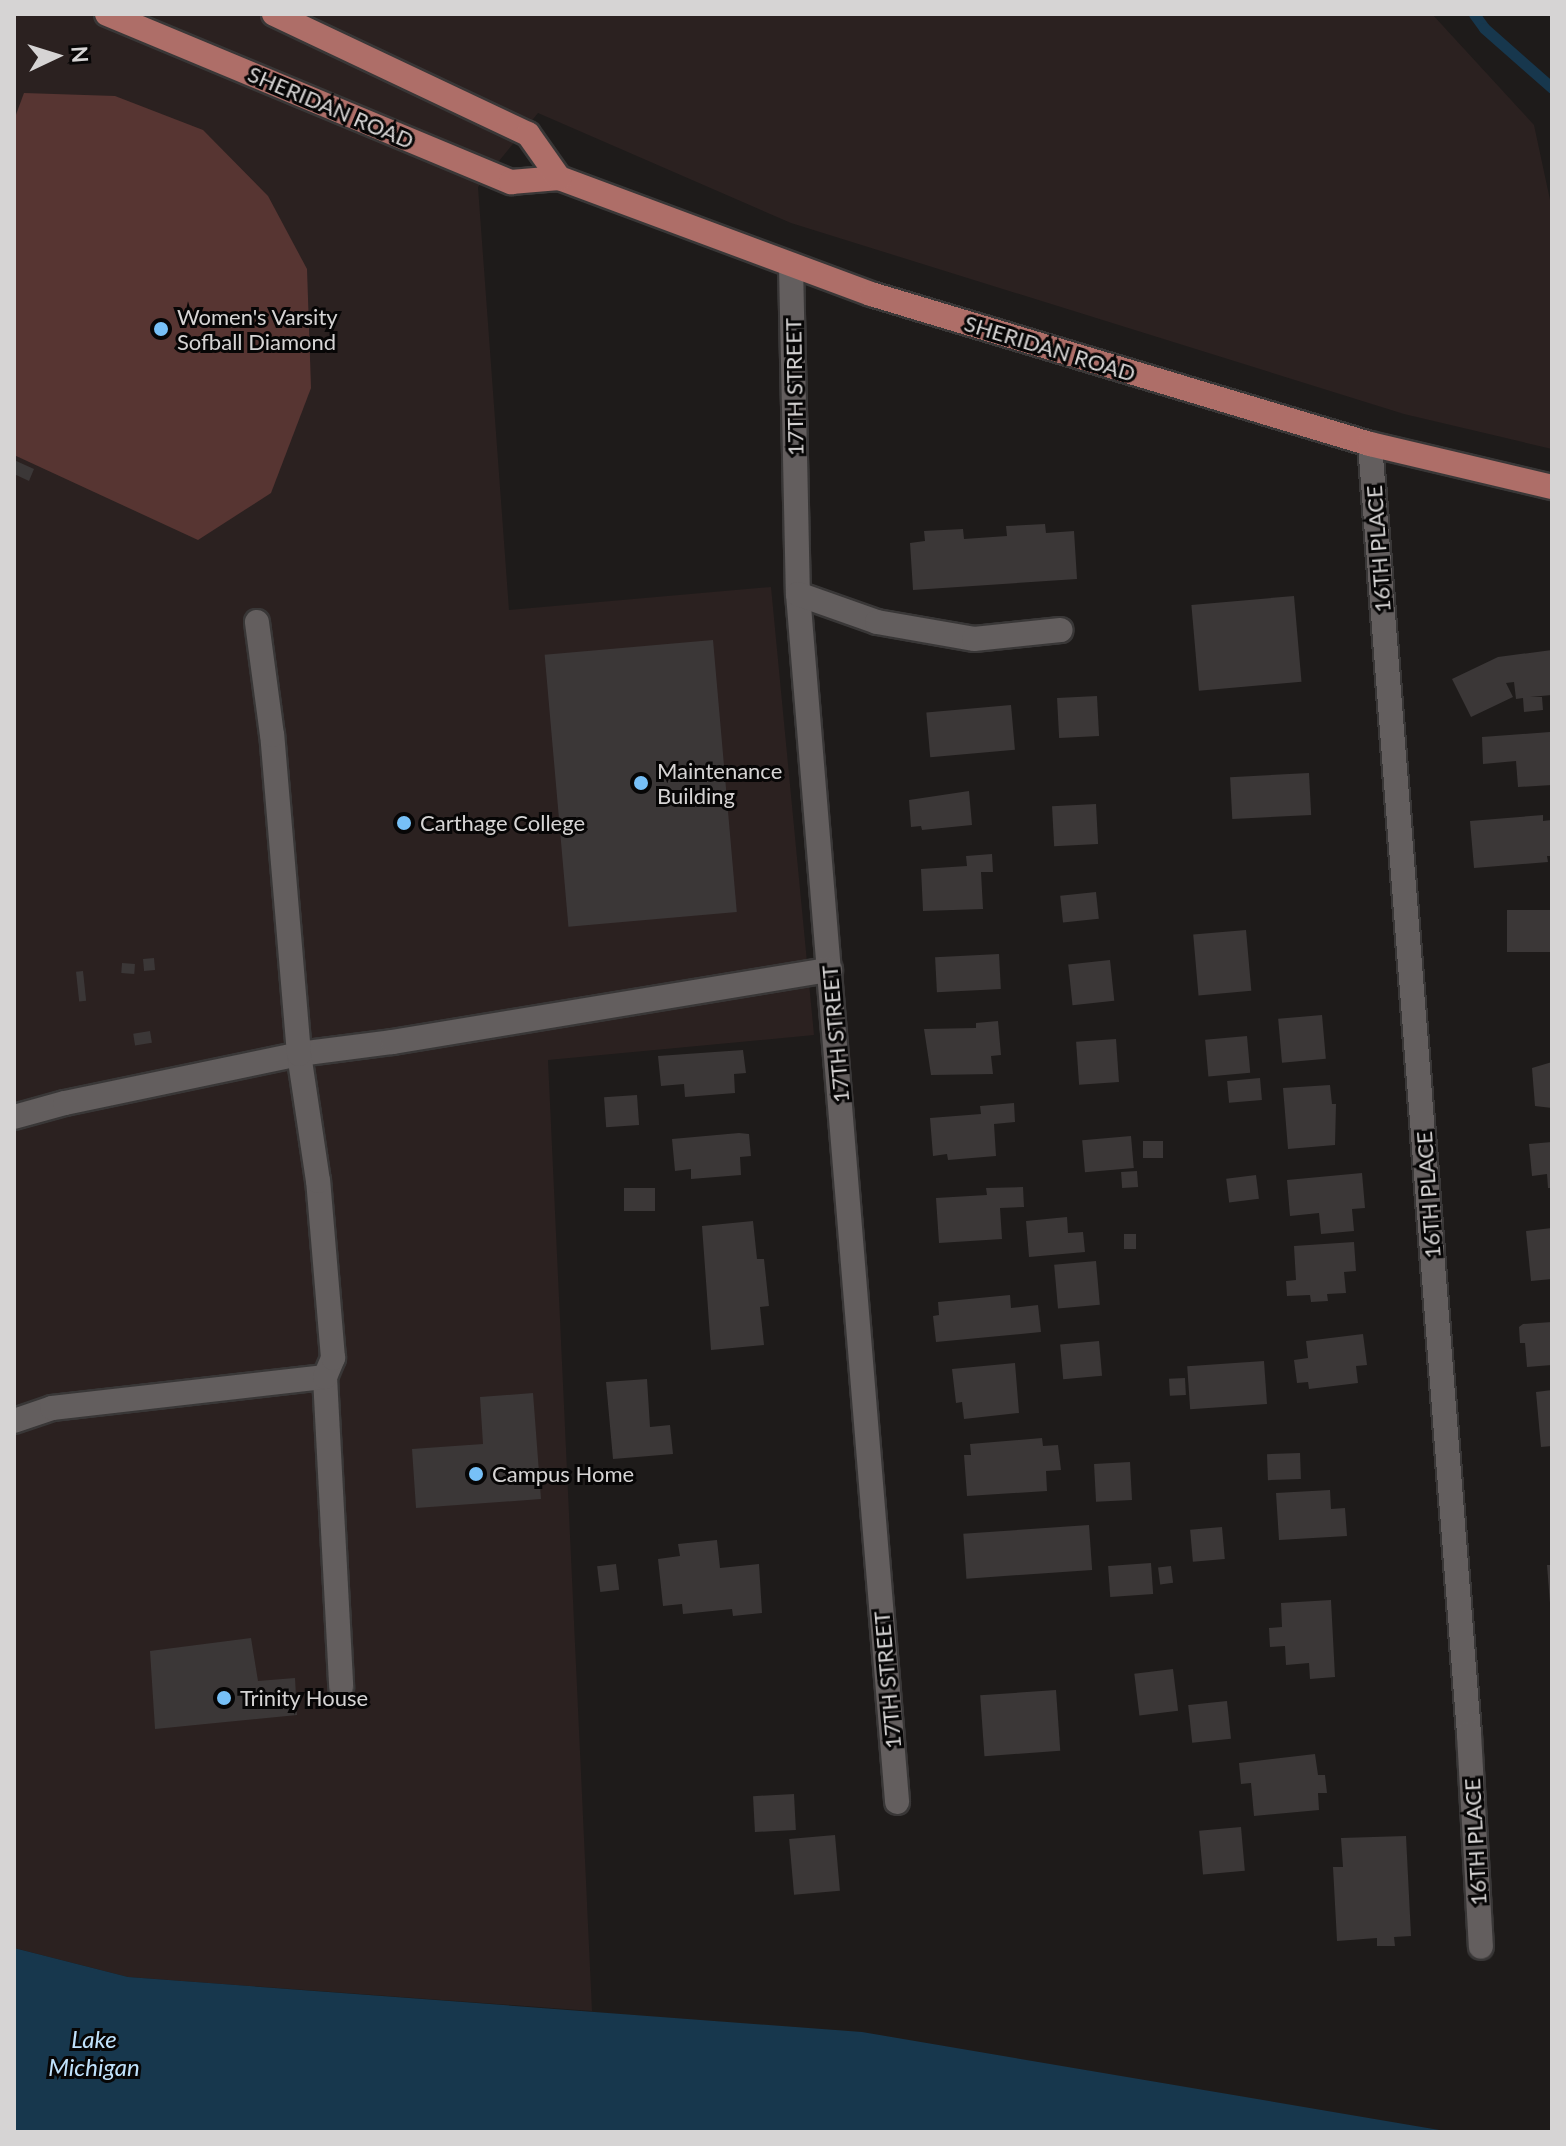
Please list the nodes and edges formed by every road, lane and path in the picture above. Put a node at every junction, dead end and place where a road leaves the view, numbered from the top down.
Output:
1 (107, 14) edge
2 (274, 14) edge
3 (559, 178) junction
4 (791, 265) junction
5 (1370, 444) junction
6 (1552, 487) edge
7 (798, 594) junction
8 (257, 622) dead end
9 (1061, 630) dead end
10 (830, 970) junction
11 (299, 1054) junction
12 (14, 1117) edge
13 (325, 1377) junction
14 (14, 1421) edge
15 (341, 1687) dead end
16 (897, 1802) dead end
17 (1481, 1947) dead end

1 - 3 main road, SHERIDAN ROAD
2 - 3 main road
3 - 4 main road, SHERIDAN ROAD
4 - 5 main road, SHERIDAN ROAD
4 - 7 street, 17TH STREET
5 - 6 main road, SHERIDAN ROAD
5 - 17 street, 16TH PLACE
7 - 9 street
7 - 10 street, 17TH STREET
8 - 11 street
10 - 11 street
10 - 16 street, 17TH STREET
11 - 12 street
11 - 13 street
13 - 14 street
13 - 15 street

